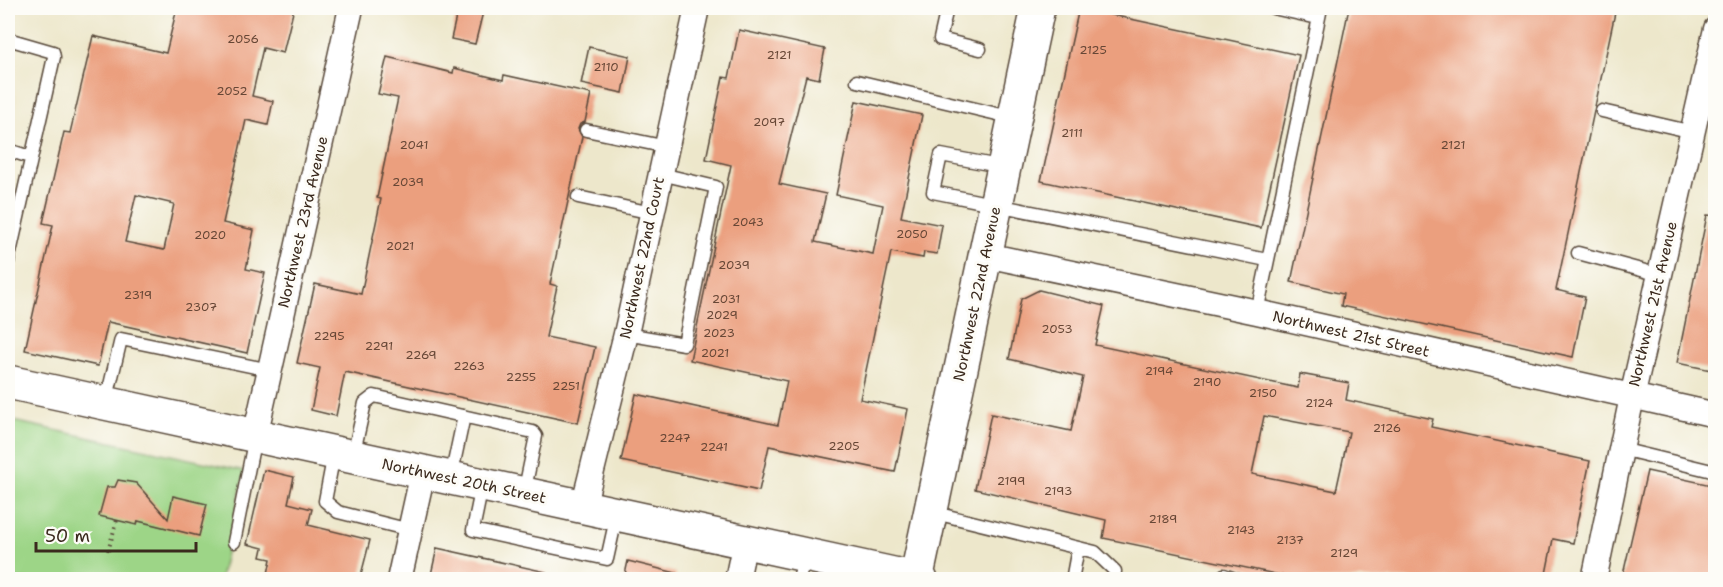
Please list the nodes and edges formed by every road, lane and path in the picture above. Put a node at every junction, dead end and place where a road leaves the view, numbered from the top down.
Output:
1 (351, 8) edge
2 (698, 8) edge
3 (947, 8) edge
4 (1038, 8) edge
5 (1273, 8) edge
6 (1319, 13) edge
7 (1716, 29) edge
8 (8, 39) edge
9 (980, 49) dead end
10 (857, 81) dead end
11 (1710, 81) edge
12 (1602, 111) dead end
13 (1015, 118) junction
14 (586, 130) dead end
15 (1693, 132) junction
16 (667, 147) junction
17 (8, 150) edge
18 (30, 157) junction
19 (1005, 167) junction
20 (661, 174) junction
21 (578, 197) dead end
22 (997, 205) junction
23 (652, 213) junction
24 (1578, 253) dead end
25 (986, 255) junction
26 (1267, 260) junction
27 (8, 262) edge
28 (1660, 275) junction
29 (1257, 312) junction
30 (626, 334) junction
31 (270, 370) junction
32 (8, 382) edge
33 (1632, 397) junction
34 (106, 403) junction
35 (464, 416) junction
36 (1716, 416) edge
37 (255, 436) junction
38 (1621, 449) junction
39 (344, 455) junction
40 (1716, 472) edge
41 (437, 475) junction
42 (483, 485) junction
43 (523, 494) junction
44 (583, 507) junction
45 (930, 512) junction
46 (617, 514) junction
47 (117, 520) dead end
48 (410, 530) junction
49 (234, 542) dead end
50 (746, 542) junction
51 (1078, 548) junction
52 (108, 551) dead end
53 (802, 567) edge
54 (847, 572) edge
55 (399, 579) edge
56 (737, 579) edge
57 (918, 579) edge
58 (1072, 579) edge
59 (1114, 579) edge
60 (1219, 579) edge
61 (1238, 579) edge
62 (1594, 579) edge

1 - 31 street, Northwest 23rd Avenue
2 - 16 street, Northwest 22nd Court
3 - 9 lane
4 - 13 main road, Northwest 22nd Avenue
5 - 6 lane
6 - 26 lane
7 - 11 street, Northwest 21st Avenue
8 - 18 lane
10 - 13 lane
11 - 15 street, Northwest 21st Avenue
12 - 15 lane
13 - 19 main road, Northwest 22nd Avenue
14 - 16 lane
15 - 28 street, Northwest 21st Avenue
16 - 20 street, Northwest 22nd Court
17 - 18 lane
18 - 27 lane
19 - 22 main road, Northwest 22nd Avenue
19 - 22 lane
20 - 23 street, Northwest 22nd Court
20 - 30 lane
21 - 23 lane
22 - 25 main road, Northwest 22nd Avenue
22 - 26 lane
23 - 30 street, Northwest 22nd Court
24 - 28 lane
25 - 29 street, Northwest 21st Street
25 - 45 main road, Northwest 22nd Avenue
26 - 29 lane
28 - 33 street, Northwest 21st Avenue
29 - 33 street, Northwest 21st Street
30 - 44 street, Northwest 22nd Court
31 - 34 lane
31 - 37 street, Northwest 23rd Avenue
32 - 34 main road, Northwest 20th Street
33 - 36 street, Northwest 21st Street
33 - 38 street, Northwest 21st Avenue
34 - 37 main road, Northwest 20th Street
35 - 39 lane
35 - 41 lane
35 - 43 lane
37 - 39 main road, Northwest 20th Street
37 - 49 lane
38 - 40 lane
38 - 62 street, Northwest 21st Avenue
39 - 41 main road, Northwest 20th Street
39 - 48 lane
41 - 42 main road, Northwest 20th Street
41 - 48 street
42 - 43 main road, Northwest 20th Street
42 - 46 lane
43 - 44 main road, Northwest 20th Street
44 - 46 main road, Northwest 20th Street
45 - 51 lane
45 - 57 main road, Northwest 22nd Avenue
46 - 50 main road, Northwest 20th Street
47 - 52 path
48 - 55 street
50 - 53 main road, Northwest 20th Street
50 - 56 street
51 - 58 lane
51 - 59 lane
53 - 54 main road, Northwest 20th Street
54 - 57 main road, Northwest 20th Street
60 - 61 lane

